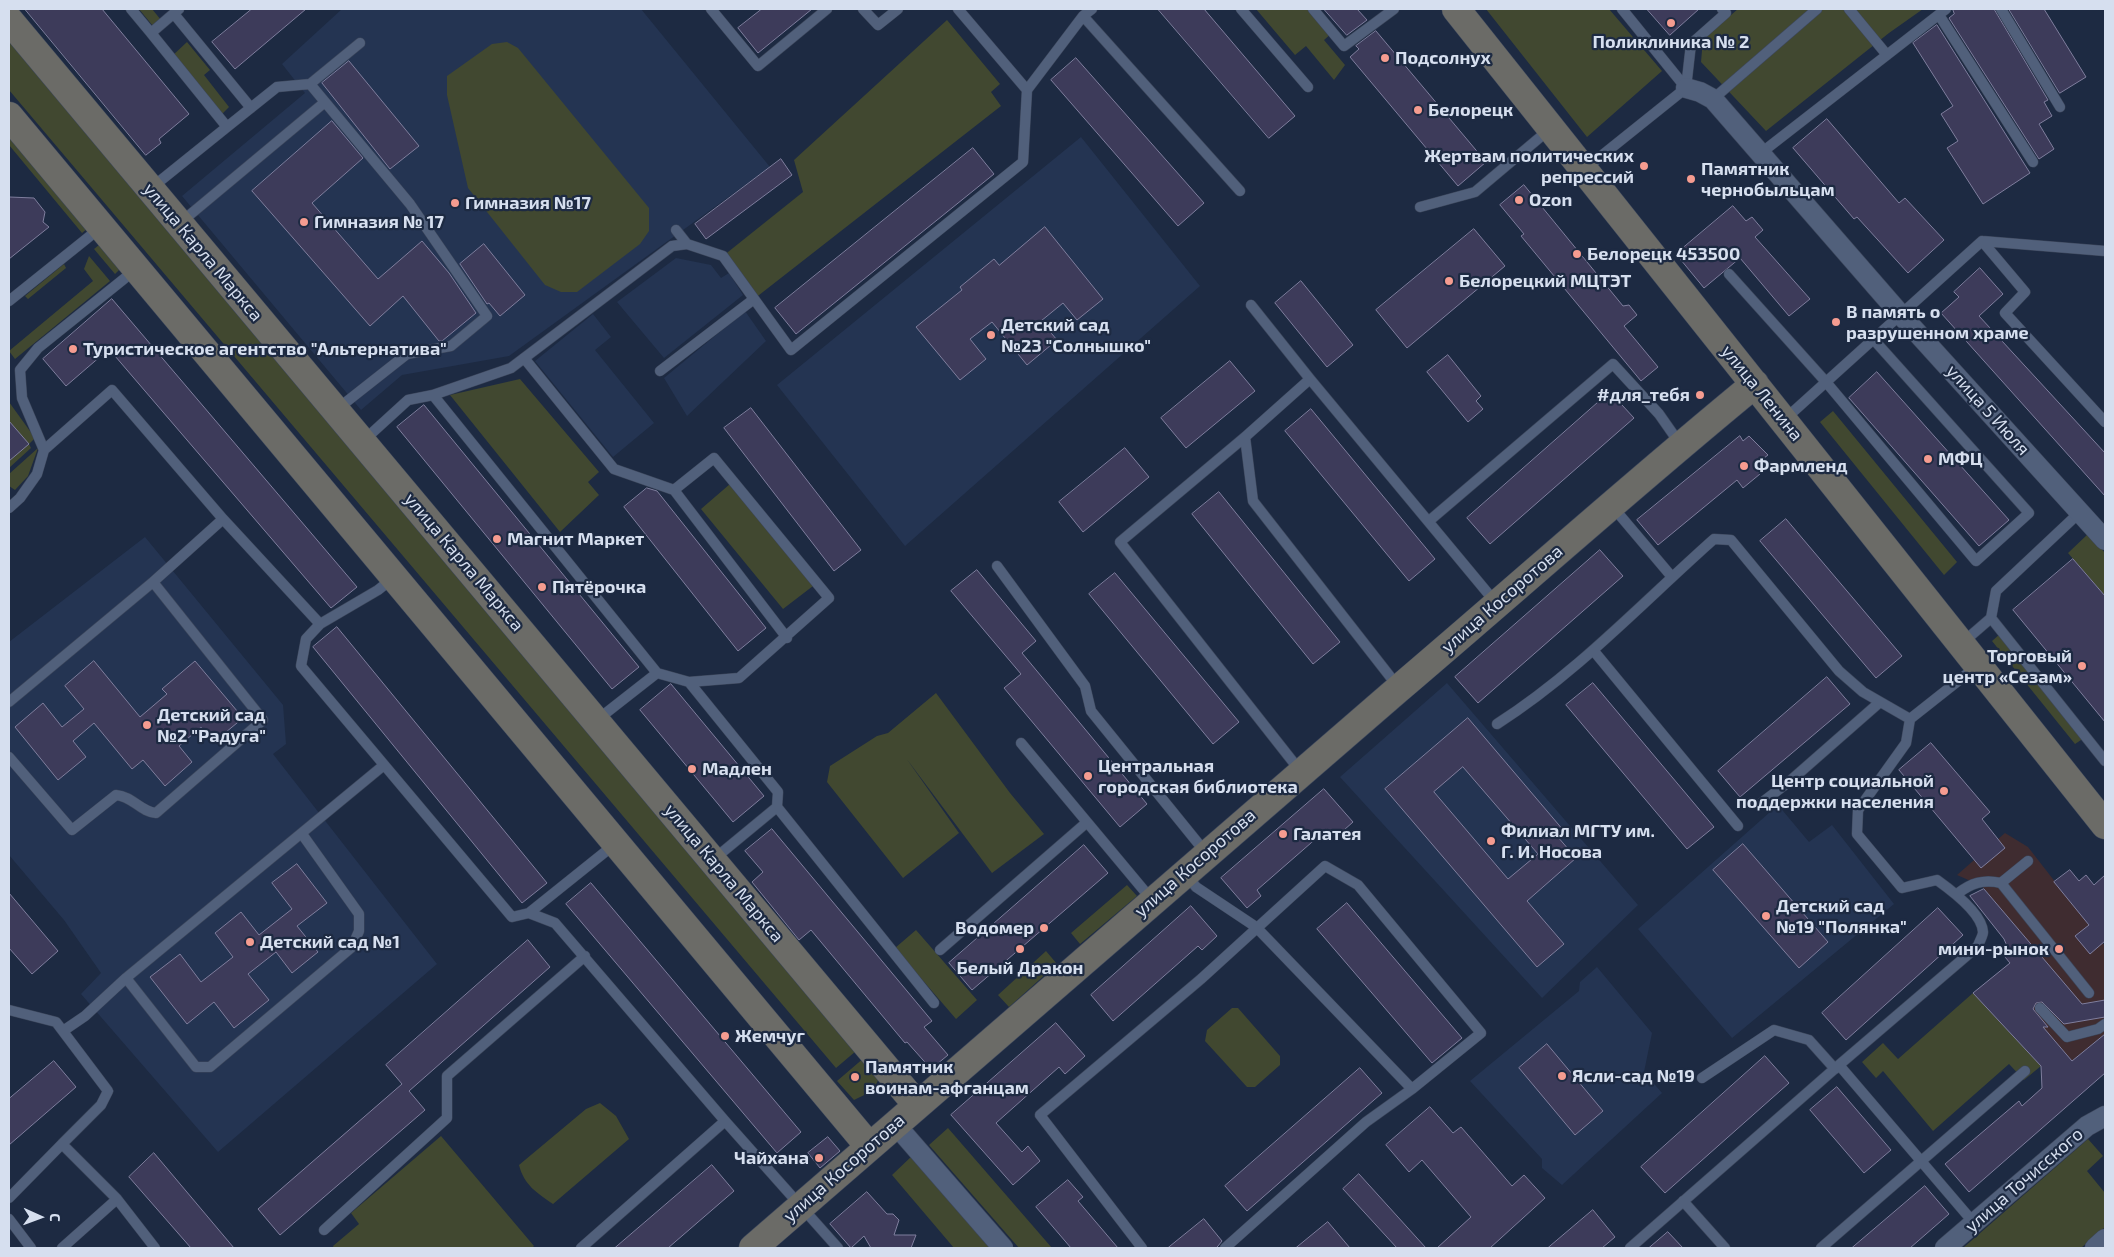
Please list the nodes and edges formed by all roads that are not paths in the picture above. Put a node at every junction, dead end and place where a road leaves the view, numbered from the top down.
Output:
1 (131, 9) edge
2 (827, 9) edge
3 (863, 9) edge
4 (898, 9) edge
5 (958, 9) edge
6 (1092, 9) edge
7 (1241, 9) edge
8 (1313, 9) edge
9 (1394, 9) edge
10 (1456, 9) edge
11 (1622, 9) edge
12 (1817, 9) edge
13 (1849, 9) edge
14 (2001, 9) edge
15 (715, 10) edge
16 (1726, 10) edge
17 (177, 11) edge
18 (1942, 12) edge
19 (1083, 16) junction
20 (9, 20) edge
21 (151, 33) junction
22 (360, 43) dead end
23 (1887, 55) junction
24 (310, 84) junction
25 (1308, 87) dead end
26 (1686, 88) junction
27 (1027, 90) junction
28 (1713, 99) junction
29 (325, 102) junction
30 (2060, 107) dead end
31 (251, 108) junction
32 (9, 116) edge
33 (227, 127) junction
34 (1551, 128) junction
35 (1761, 153) junction
36 (2033, 162) dead end
37 (1585, 169) junction
38 (150, 189) junction
39 (1240, 191) dead end
40 (1420, 207) dead end
41 (179, 223) junction
42 (100, 227) junction
43 (676, 230) dead end
44 (1982, 241) junction
45 (687, 244) junction
46 (2105, 251) edge
47 (135, 269) junction
48 (1729, 274) dead end
49 (754, 299) junction
50 (9, 301) edge
51 (1251, 305) dead end
52 (1901, 315) junction
53 (1874, 340) junction
54 (524, 358) junction
55 (660, 371) dead end
56 (1310, 379) junction
57 (1826, 382) junction
58 (1755, 384) junction
59 (432, 395) junction
60 (336, 410) junction
61 (1784, 420) junction
62 (2105, 422) edge
63 (1246, 436) junction
64 (362, 442) junction
65 (1681, 445) junction
66 (44, 450) junction
67 (674, 490) junction
68 (1611, 505) junction
69 (9, 508) edge
70 (2080, 512) junction
71 (223, 519) junction
72 (1429, 521) junction
73 (2105, 540) edge
74 (997, 566) dead end
75 (395, 576) junction
76 (1672, 577) junction
77 (152, 582) junction
78 (1496, 603) junction
79 (1991, 618) junction
80 (320, 624) junction
81 (787, 638) junction
82 (1593, 650) junction
83 (1969, 655) junction
84 (657, 673) junction
85 (689, 682) junction
86 (1400, 689) junction
87 (9, 702) edge
88 (1880, 702) junction
89 (1910, 719) junction
90 (596, 720) junction
91 (1497, 724) dead end
92 (1021, 743) dead end
93 (9, 757) edge
94 (2105, 761) edge
95 (384, 765) junction
96 (1302, 772) junction
97 (1760, 804) dead end
98 (776, 807) junction
99 (1086, 823) junction
100 (1738, 826) dead end
101 (2105, 826) edge
102 (302, 834) junction
103 (616, 843) junction
104 (1206, 854) junction
105 (714, 860) junction
106 (2028, 861) dead end
107 (1185, 873) junction
108 (2001, 883) junction
109 (1957, 894) junction
110 (1152, 900) junction
111 (529, 913) junction
112 (1256, 927) junction
113 (940, 950) dead end
114 (585, 956) junction
115 (126, 978) junction
116 (2089, 992) dead end
117 (934, 1003) dead end
118 (2040, 1008) dead end
119 (9, 1010) edge
120 (2105, 1024) edge
121 (63, 1032) junction
122 (1837, 1067) junction
123 (2025, 1071) dead end
124 (1702, 1078) dead end
125 (1412, 1089) junction
126 (917, 1105) junction
127 (2105, 1116) edge
128 (725, 1121) junction
129 (895, 1124) junction
130 (62, 1144) junction
131 (868, 1145) junction
132 (1923, 1161) junction
133 (9, 1198) edge
134 (117, 1199) junction
135 (1683, 1201) junction
136 (802, 1205) junction
137 (9, 1219) edge
138 (1974, 1223) junction
139 (324, 1230) dead end
140 (2105, 1239) edge
141 (31, 1248) edge
142 (62, 1248) edge
143 (155, 1248) edge
144 (581, 1248) edge
145 (753, 1248) edge
146 (838, 1248) edge
147 (1003, 1248) edge
148 (1142, 1248) edge
149 (1225, 1248) edge
150 (1630, 1248) edge
151 (1724, 1248) edge
152 (1821, 1248) edge
153 (1945, 1248) edge
154 (2095, 1248) edge

1 - 21 lane
2 - 15 lane
3 - 4 lane
5 - 27 lane
6 - 19 lane
7 - 25 lane
8 - 9 lane
10 - 34 street, улица Ленина
11 - 26 lane
12 - 28 lane
13 - 23 lane
14 - 30 lane
16 - 26 lane
17 - 21 lane
17 - 31 lane
18 - 23 lane
18 - 36 lane
19 - 27 lane
19 - 39 lane
20 - 38 street, улица Карла Маркса
21 - 33 lane
22 - 24 lane
23 - 35 lane
24 - 29 lane
24 - 31 lane
26 - 28 street, улица 5 Июля
26 - 37 lane
27 - 49 lane
28 - 35 street, улица 5 Июля
29 - 41 lane
29 - 60 lane
31 - 33 lane
32 - 42 street
33 - 38 lane
34 - 37 street, улица Ленина
34 - 40 lane
35 - 52 street, улица 5 Июля
37 - 58 street, улица Ленина
38 - 41 street, улица Карла Маркса
41 - 60 street, улица Карла Маркса
42 - 47 street
42 - 50 lane
43 - 45 lane
44 - 46 lane
44 - 52 lane
44 - 62 lane
45 - 49 lane
45 - 54 lane
47 - 66 lane
47 - 75 street
48 - 57 lane
49 - 55 lane
51 - 56 lane
52 - 53 lane
52 - 70 street, улица 5 Июля
53 - 57 lane
53 - 57 lane
54 - 59 lane
54 - 67 lane
56 - 63 lane
56 - 72 lane
57 - 61 lane
58 - 61 street, улица Ленина
58 - 65 street, улица Косоротова
59 - 64 lane
59 - 84 lane
60 - 64 street, улица Карла Маркса
61 - 83 street, улица Ленина
63 - 86 lane
63 - 96 lane
64 - 90 street, улица Карла Маркса
65 - 68 street, улица Косоротова
65 - 72 lane
66 - 69 lane
66 - 71 lane
67 - 81 lane
67 - 81 lane
68 - 76 lane
68 - 78 street, улица Косоротова
70 - 73 street, улица 5 Июля
70 - 79 lane
71 - 77 lane
71 - 80 lane
72 - 78 lane
74 - 104 lane
75 - 80 lane
75 - 103 street
76 - 82 lane
76 - 88 lane
77 - 87 lane
77 - 93 lane
78 - 86 street, улица Косоротова
79 - 83 lane
79 - 94 lane
80 - 95 lane
81 - 85 lane
82 - 91 lane
82 - 100 lane
83 - 89 lane
83 - 101 street, улица Ленина
84 - 85 lane
84 - 90 lane
85 - 98 lane
86 - 96 street, улица Косоротова
88 - 89 lane
88 - 97 lane
89 - 109 lane
90 - 105 street, улица Карла Маркса
92 - 99 lane
95 - 102 lane
95 - 111 lane
96 - 104 street, улица Косоротова
98 - 105 lane
98 - 117 lane
99 - 110 lane
99 - 113 lane
102 - 115 lane
102 - 115 lane
103 - 111 lane
103 - 131 street
104 - 107 street, улица Косоротова
105 - 126 street, улица Карла Маркса
106 - 108 lane
107 - 110 street, улица Косоротова
107 - 112 lane
108 - 109 lane
108 - 116 lane
109 - 122 lane
110 - 126 street, улица Косоротова
111 - 114 lane
112 - 125 lane
112 - 125 lane
112 - 148 lane
114 - 128 lane
114 - 139 lane
115 - 121 lane
118 - 120 lane
119 - 121 lane
121 - 130 lane
122 - 124 lane
122 - 132 lane
122 - 135 lane
123 - 132 lane
125 - 149 lane
126 - 129 street, улица Косоротова
127 - 138 street, улица Точисского
128 - 136 lane
128 - 144 lane
129 - 131 street, улица Косоротова
129 - 147 street
130 - 133 lane
130 - 134 lane
131 - 136 street, улица Косоротова
132 - 138 lane
132 - 152 lane
134 - 142 lane
134 - 143 lane
135 - 150 lane
135 - 151 lane
136 - 145 street, улица Косоротова
136 - 146 lane
137 - 141 lane
138 - 153 street, улица Точисского
140 - 154 street

